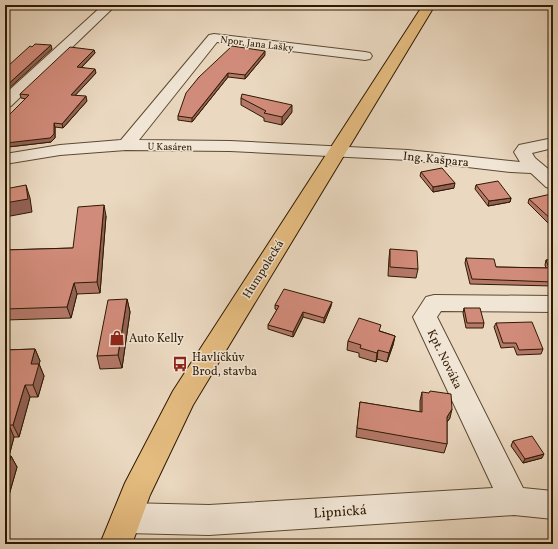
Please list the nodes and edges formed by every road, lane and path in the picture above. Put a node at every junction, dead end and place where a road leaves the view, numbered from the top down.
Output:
1 (110, 5) edge
2 (429, 5) edge
3 (365, 56) dead end
4 (5, 103) edge
5 (553, 143) edge
6 (126, 145) junction
7 (336, 151) junction
8 (5, 159) edge
9 (536, 168) junction
10 (553, 183) edge
11 (553, 304) edge
12 (514, 501) junction
13 (553, 505) edge
14 (121, 531) edge

1 - 4 street
2 - 7 main road, Humpolecká
3 - 6 street, Npor. Jana Lašky
5 - 9 street
6 - 7 street, U Kasáren
6 - 8 street, U Kasáren
7 - 9 street, Ing. Kašpara
7 - 14 main road, Humpolecká
9 - 10 street
11 - 12 street, Kpt. Nováka
12 - 13 street, Lipnická
12 - 14 street, Lipnická

